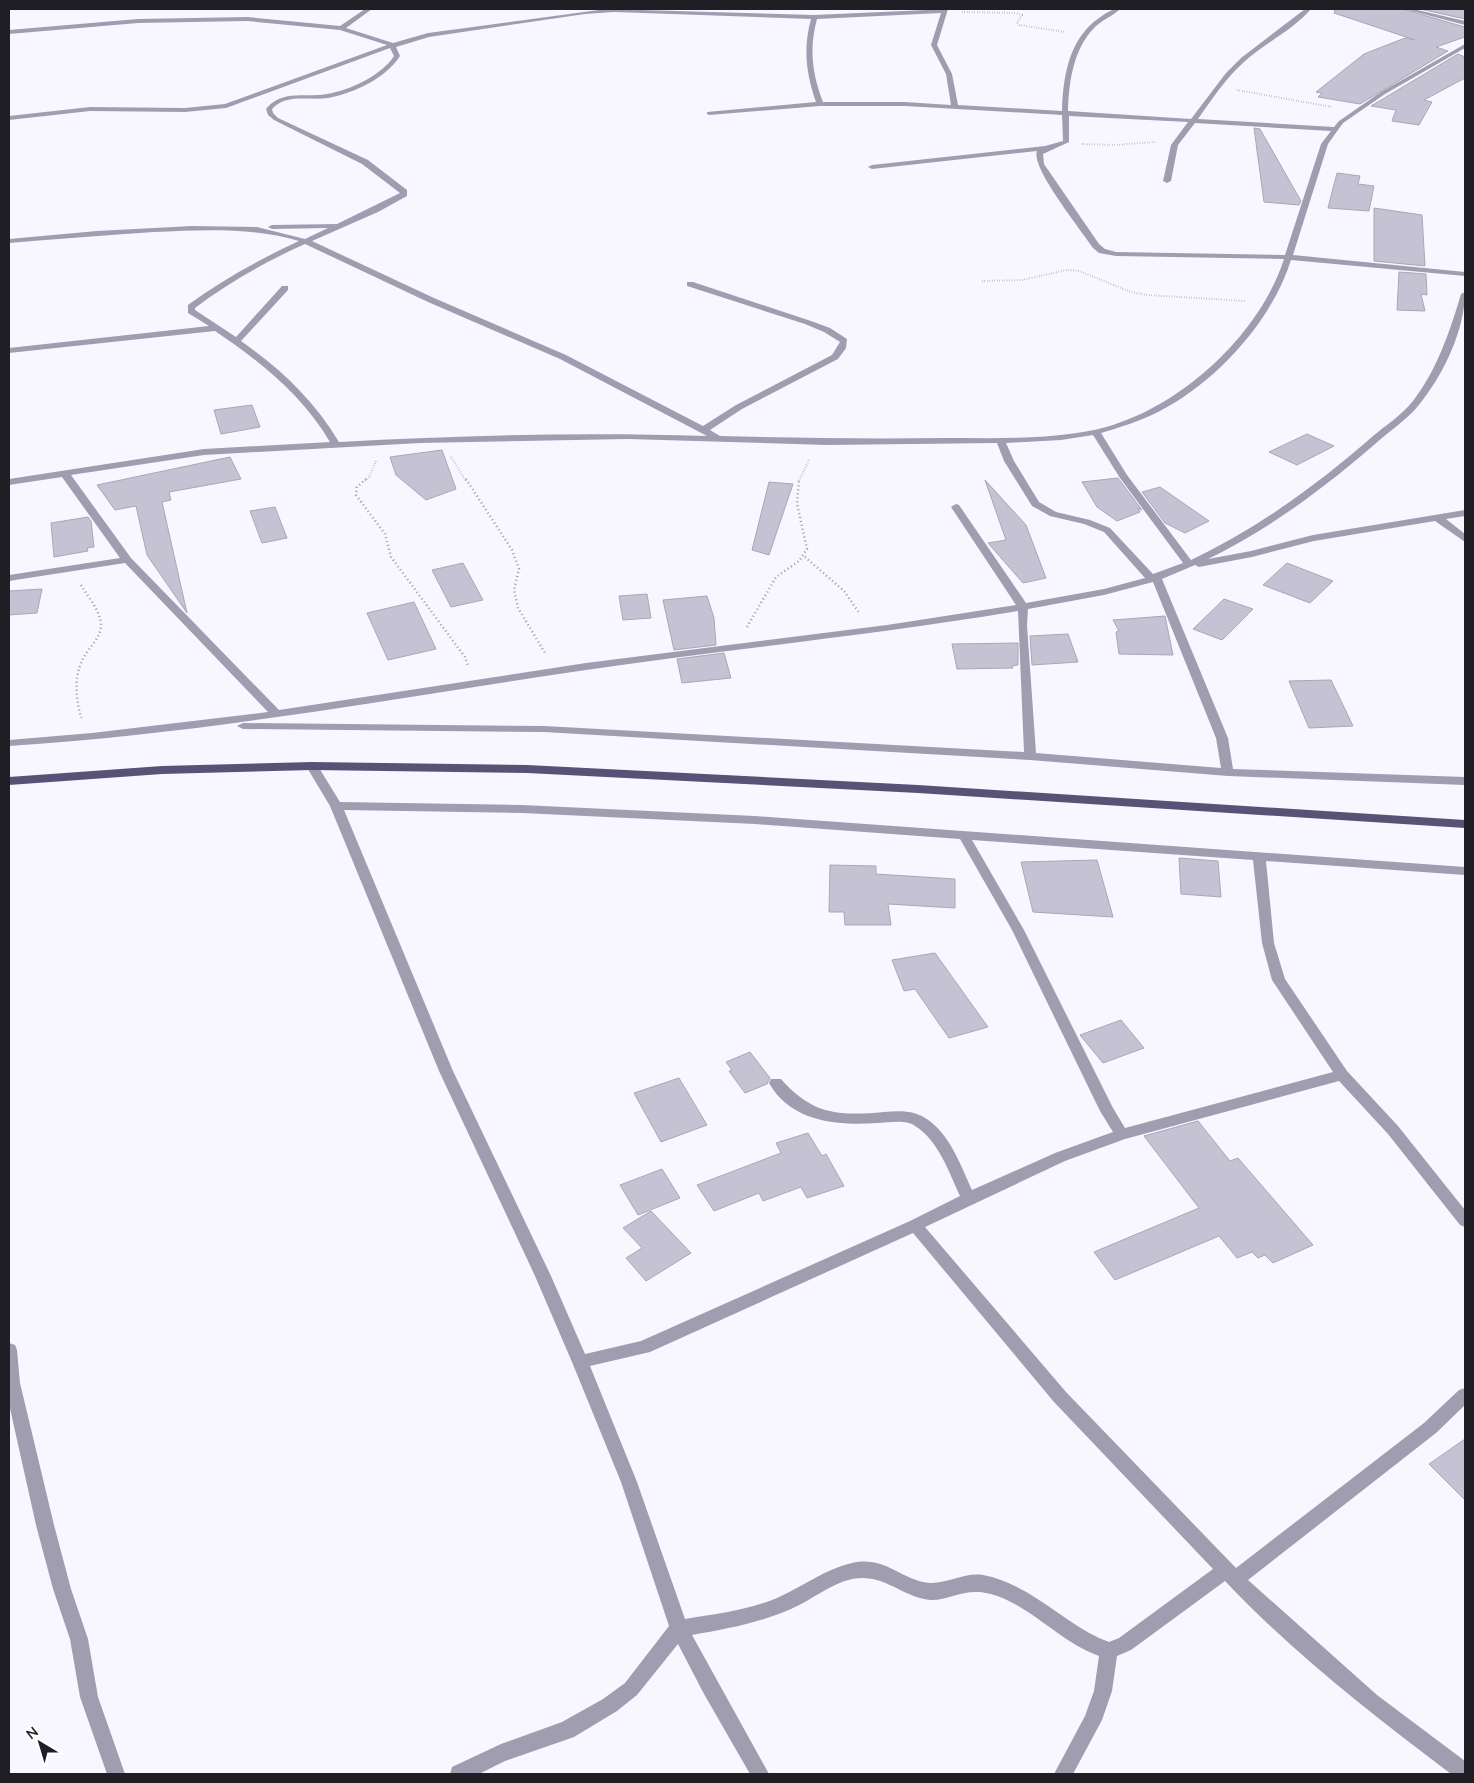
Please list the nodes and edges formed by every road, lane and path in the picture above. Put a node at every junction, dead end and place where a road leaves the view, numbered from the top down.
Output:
1 (369, 9) edge
2 (1006, 9) edge
3 (1117, 9) edge
4 (1308, 9) edge
5 (1407, 9) edge
6 (944, 10) edge
7 (1011, 12) junction
8 (814, 17) junction
9 (1465, 24) edge
10 (341, 28) junction
11 (9, 32) edge
12 (1086, 34) junction
13 (392, 45) junction
14 (1465, 46) edge
15 (1220, 87) junction
16 (820, 104) junction
17 (955, 106) junction
18 (709, 112) dead end
19 (1355, 112) junction
20 (1064, 113) junction
21 (9, 118) edge
22 (1193, 120) junction
23 (1336, 129) junction
24 (1066, 142) junction
25 (1175, 145) junction
26 (1046, 148) junction
27 (872, 167) dead end
28 (1167, 181) dead end
29 (340, 226) junction
30 (257, 228) junction
31 (305, 241) junction
32 (9, 242) edge
33 (1287, 257) junction
34 (1465, 274) edge
35 (982, 281) dead end
36 (690, 284) dead end
37 (285, 288) dead end
38 (1465, 298) edge
39 (1268, 302) junction
40 (218, 328) junction
41 (237, 341) junction
42 (9, 352) edge
43 (703, 430) junction
44 (1096, 432) junction
45 (718, 438) junction
46 (450, 439) junction
47 (1000, 440) junction
48 (381, 442) junction
49 (827, 442) junction
50 (336, 444) junction
51 (65, 474) junction
52 (9, 482) edge
53 (956, 508) dead end
54 (1465, 513) edge
55 (1438, 518) junction
56 (1465, 539) edge
57 (805, 557) junction
58 (127, 560) junction
59 (1187, 565) junction
60 (71, 568) junction
61 (1154, 577) junction
62 (9, 578) edge
63 (1023, 606) junction
64 (870, 629) junction
65 (739, 646) junction
66 (556, 670) junction
67 (475, 683) junction
68 (278, 715) junction
69 (191, 726) junction
70 (86, 738) junction
71 (9, 743) edge
72 (1030, 756) junction
73 (312, 766) junction
74 (1228, 772) junction
75 (9, 781) edge
76 (1465, 781) edge
77 (336, 806) junction
78 (1465, 824) edge
79 (963, 834) junction
80 (1259, 856) junction
81 (1465, 871) edge
82 (1342, 1075) junction
83 (776, 1083) dead end
84 (1122, 1134) junction
85 (968, 1198) junction
86 (1465, 1221) edge
87 (915, 1225) junction
88 (9, 1350) edge
89 (580, 1362) junction
90 (1465, 1395) edge
91 (1230, 1575) junction
92 (679, 1628) junction
93 (1109, 1651) junction
94 (1465, 1773) edge
95 (116, 1774) edge
96 (459, 1774) edge
97 (760, 1774) edge
98 (1063, 1774) edge

1 - 10 street
2 - 7 path
3 - 12 street
4 - 15 street
5 - 9 street
6 - 7 path
6 - 8 street
6 - 17 street
7 - 12 path
8 - 13 street
8 - 16 street
10 - 11 street
10 - 13 street
12 - 20 street
13 - 21 street
13 - 29 street
14 - 19 street
15 - 19 path
15 - 22 street
16 - 17 street
16 - 18 street
17 - 20 street
19 - 23 street
20 - 22 street
20 - 24 street
22 - 23 street
22 - 25 street
23 - 33 street
24 - 25 path
24 - 26 street
25 - 28 street
26 - 27 street
26 - 33 street
29 - 30 street
29 - 31 street
30 - 31 street
30 - 32 street
31 - 40 street
31 - 43 street
33 - 34 street
33 - 39 street
35 - 39 path
36 - 43 street
37 - 41 street
38 - 59 street
39 - 44 street
40 - 41 street
40 - 42 street
41 - 50 street
43 - 45 street
44 - 47 street
44 - 59 street
45 - 46 street
45 - 49 street
46 - 48 street
46 - 66 path
47 - 49 street
47 - 61 street
48 - 50 street
48 - 67 path
49 - 57 path
50 - 51 street
51 - 52 street
51 - 58 street
53 - 63 street
54 - 55 street
55 - 56 street
55 - 59 street
57 - 64 path
57 - 65 path
58 - 60 street
58 - 68 street
59 - 61 street
60 - 62 street
60 - 70 path
61 - 63 street
61 - 74 street
63 - 64 street
63 - 72 street
64 - 65 street
65 - 66 street
66 - 67 street
67 - 68 street
68 - 69 street
69 - 70 street
69 - 72 street
70 - 71 street
72 - 74 street
73 - 75 main road
73 - 77 street
73 - 78 main road
74 - 76 street
77 - 79 street
77 - 89 street
79 - 80 street
79 - 84 street
80 - 81 street
80 - 82 street
82 - 84 street
82 - 86 street
83 - 85 street
84 - 85 street
85 - 87 street
87 - 89 street
87 - 91 street
88 - 95 street
89 - 92 street
90 - 91 street
91 - 93 street
91 - 94 street
92 - 93 street
92 - 96 street
92 - 97 street
93 - 98 street

